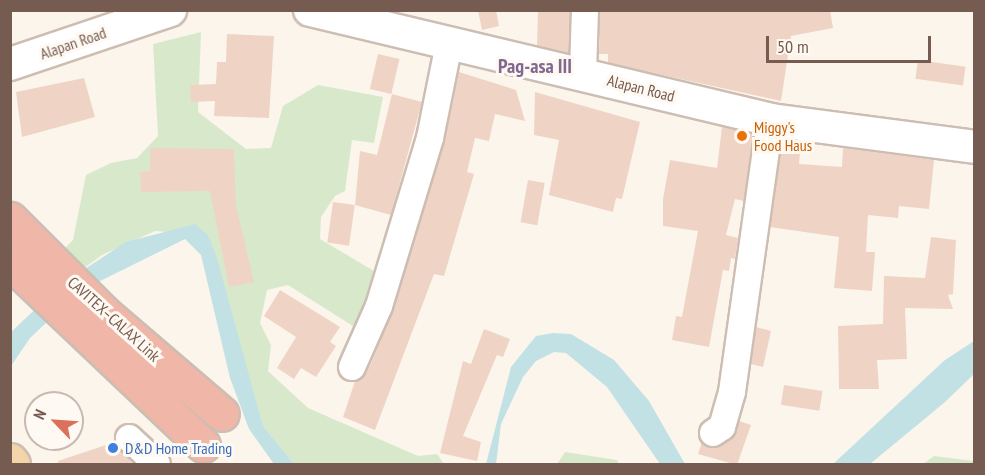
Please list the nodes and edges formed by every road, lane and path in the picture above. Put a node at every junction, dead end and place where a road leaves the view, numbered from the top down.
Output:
1 (170, 10) edge
2 (310, 10) edge
3 (585, 10) edge
4 (449, 44) junction
5 (10, 64) edge
6 (583, 73) junction
7 (770, 120) junction
8 (975, 147) edge
9 (10, 219) edge
10 (10, 262) edge
11 (352, 367) dead end
12 (222, 414) dead end
13 (713, 433) dead end
14 (203, 445) dead end
15 (10, 460) edge
16 (13, 465) edge
17 (139, 465) edge
18 (157, 465) edge

1 - 5 street, Alapan Road
2 - 4 street, Alapan Road
3 - 6 street
4 - 6 street, Alapan Road
4 - 11 street
6 - 7 street, Alapan Road
7 - 8 street, Alapan Road
7 - 13 street
9 - 12 highway, CAVITEX–CALAX Link
10 - 14 highway, CAVITEX–CALAX Link
15 - 16 main road
17 - 18 street

